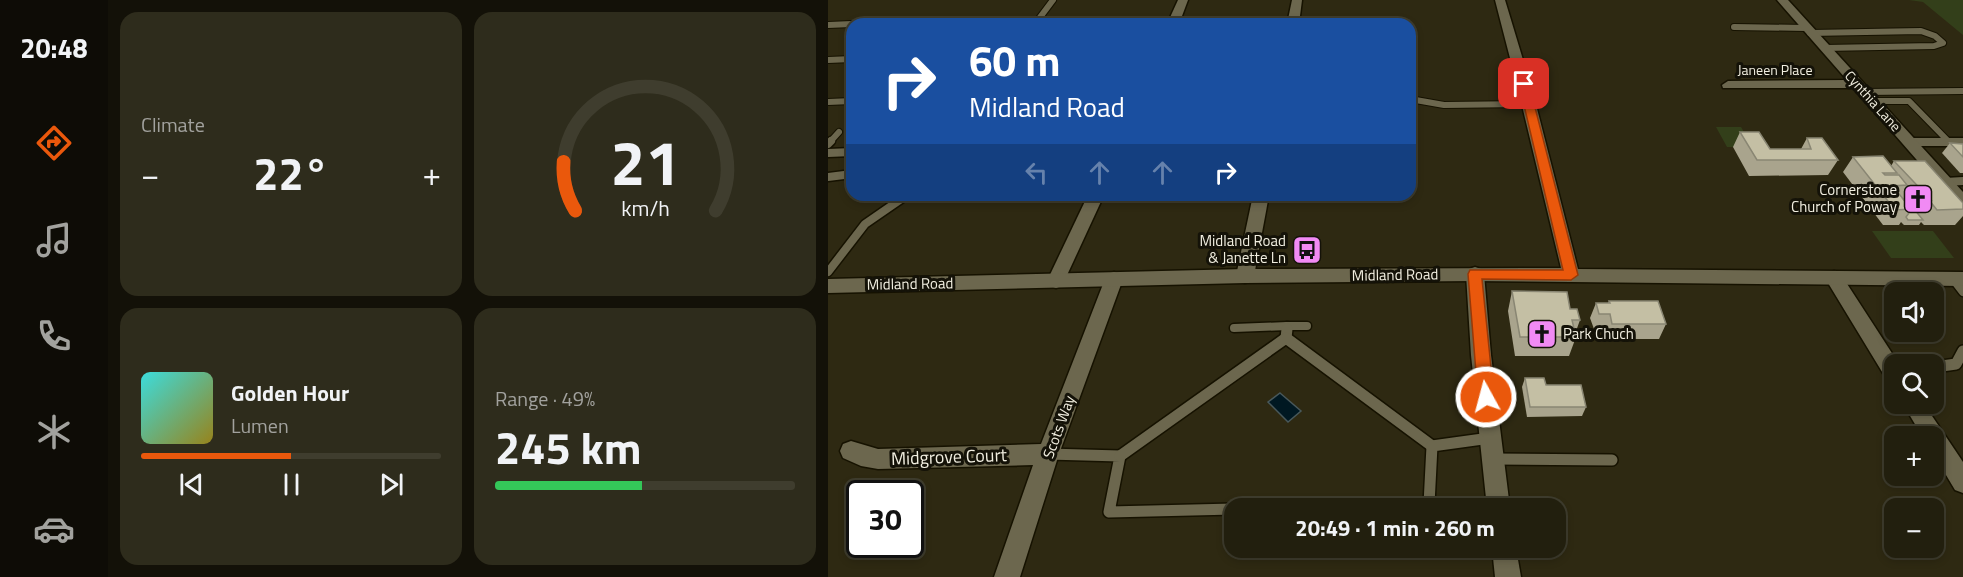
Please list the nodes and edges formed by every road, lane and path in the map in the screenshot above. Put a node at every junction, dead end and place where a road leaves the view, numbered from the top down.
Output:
1 (1053, 0) edge
2 (1183, 0) edge
3 (1297, 0) edge
4 (1500, 0) edge
5 (1782, 0) edge
6 (1039, 18) edge
7 (1176, 18) edge
8 (1294, 18) edge
9 (846, 24) edge
10 (828, 25) edge
11 (1734, 27) dead end
12 (1808, 30) junction
13 (1824, 48) junction
14 (846, 59) edge
15 (828, 60) edge
16 (1524, 84) junction
17 (1728, 85) dead end
18 (1963, 91) edge
19 (1865, 92) junction
20 (1416, 100) edge
21 (846, 101) edge
22 (828, 102) edge
23 (1509, 104) junction
24 (1529, 104) junction
25 (839, 132) dead end
26 (1910, 142) junction
27 (1949, 142) junction
28 (1963, 142) edge
29 (828, 144) edge
30 (846, 152) edge
31 (828, 153) edge
32 (846, 175) edge
33 (828, 177) edge
34 (1963, 181) edge
35 (1945, 182) junction
36 (1962, 200) edge
37 (898, 201) edge
38 (1093, 201) edge
39 (1260, 201) edge
40 (828, 272) edge
41 (1475, 274) junction
42 (1571, 275) junction
43 (1245, 276) junction
44 (1834, 278) junction
45 (1114, 279) junction
46 (1056, 281) junction
47 (1960, 283) edge
48 (828, 286) edge
49 (1307, 326) dead end
50 (1234, 328) dead end
51 (1286, 332) junction
52 (1963, 351) edge
53 (1884, 358) edge
54 (1944, 366) edge
55 (1919, 414) edge
56 (1490, 438) junction
57 (1432, 446) junction
58 (851, 451) dead end
59 (1048, 454) junction
60 (1120, 456) junction
61 (1493, 459) junction
62 (1612, 460) dead end
63 (1963, 482) edge
64 (1429, 498) edge
65 (1498, 498) edge
66 (1224, 509) edge
67 (1505, 558) edge
68 (1006, 577) edge
69 (1508, 577) edge

1 - 6 lane
2 - 7 street
3 - 8 street
4 - 16 street
5 - 12 street, Cynthia Lane
9 - 10 lane
11 - 12 lane
12 - 13 street, Cynthia Lane
12 - 13 lane
13 - 19 street, Cynthia Lane
14 - 15 lane
16 - 23 lane
16 - 24 street
17 - 19 street, Janeen Place
18 - 19 lane
19 - 26 street, Cynthia Lane
19 - 27 lane
20 - 23 lane
21 - 22 lane
23 - 24 lane
24 - 42 street
25 - 29 lane
26 - 27 lane
26 - 35 street, Cynthia Lane
27 - 28 lane
30 - 31 lane
32 - 33 lane
34 - 35 lane
35 - 36 street, Cynthia Lane
37 - 40 lane
38 - 46 street
39 - 43 street
41 - 42 street, Midland Road
41 - 43 street, Midland Road
41 - 56 street
42 - 44 street, Midland Road
43 - 45 street, Midland Road
44 - 47 street, Midland Road
44 - 53 street
45 - 46 street, Midland Road
45 - 59 street, Scots Way
46 - 48 street, Midland Road
49 - 51 lane
50 - 51 lane
51 - 57 lane
51 - 60 lane
52 - 54 lane
55 - 63 street
56 - 57 lane
56 - 61 street
57 - 64 lane
58 - 59 street, Midgrove Court
59 - 60 lane
59 - 68 street, Scots Way
60 - 66 lane
61 - 62 lane
61 - 65 street
67 - 69 street

